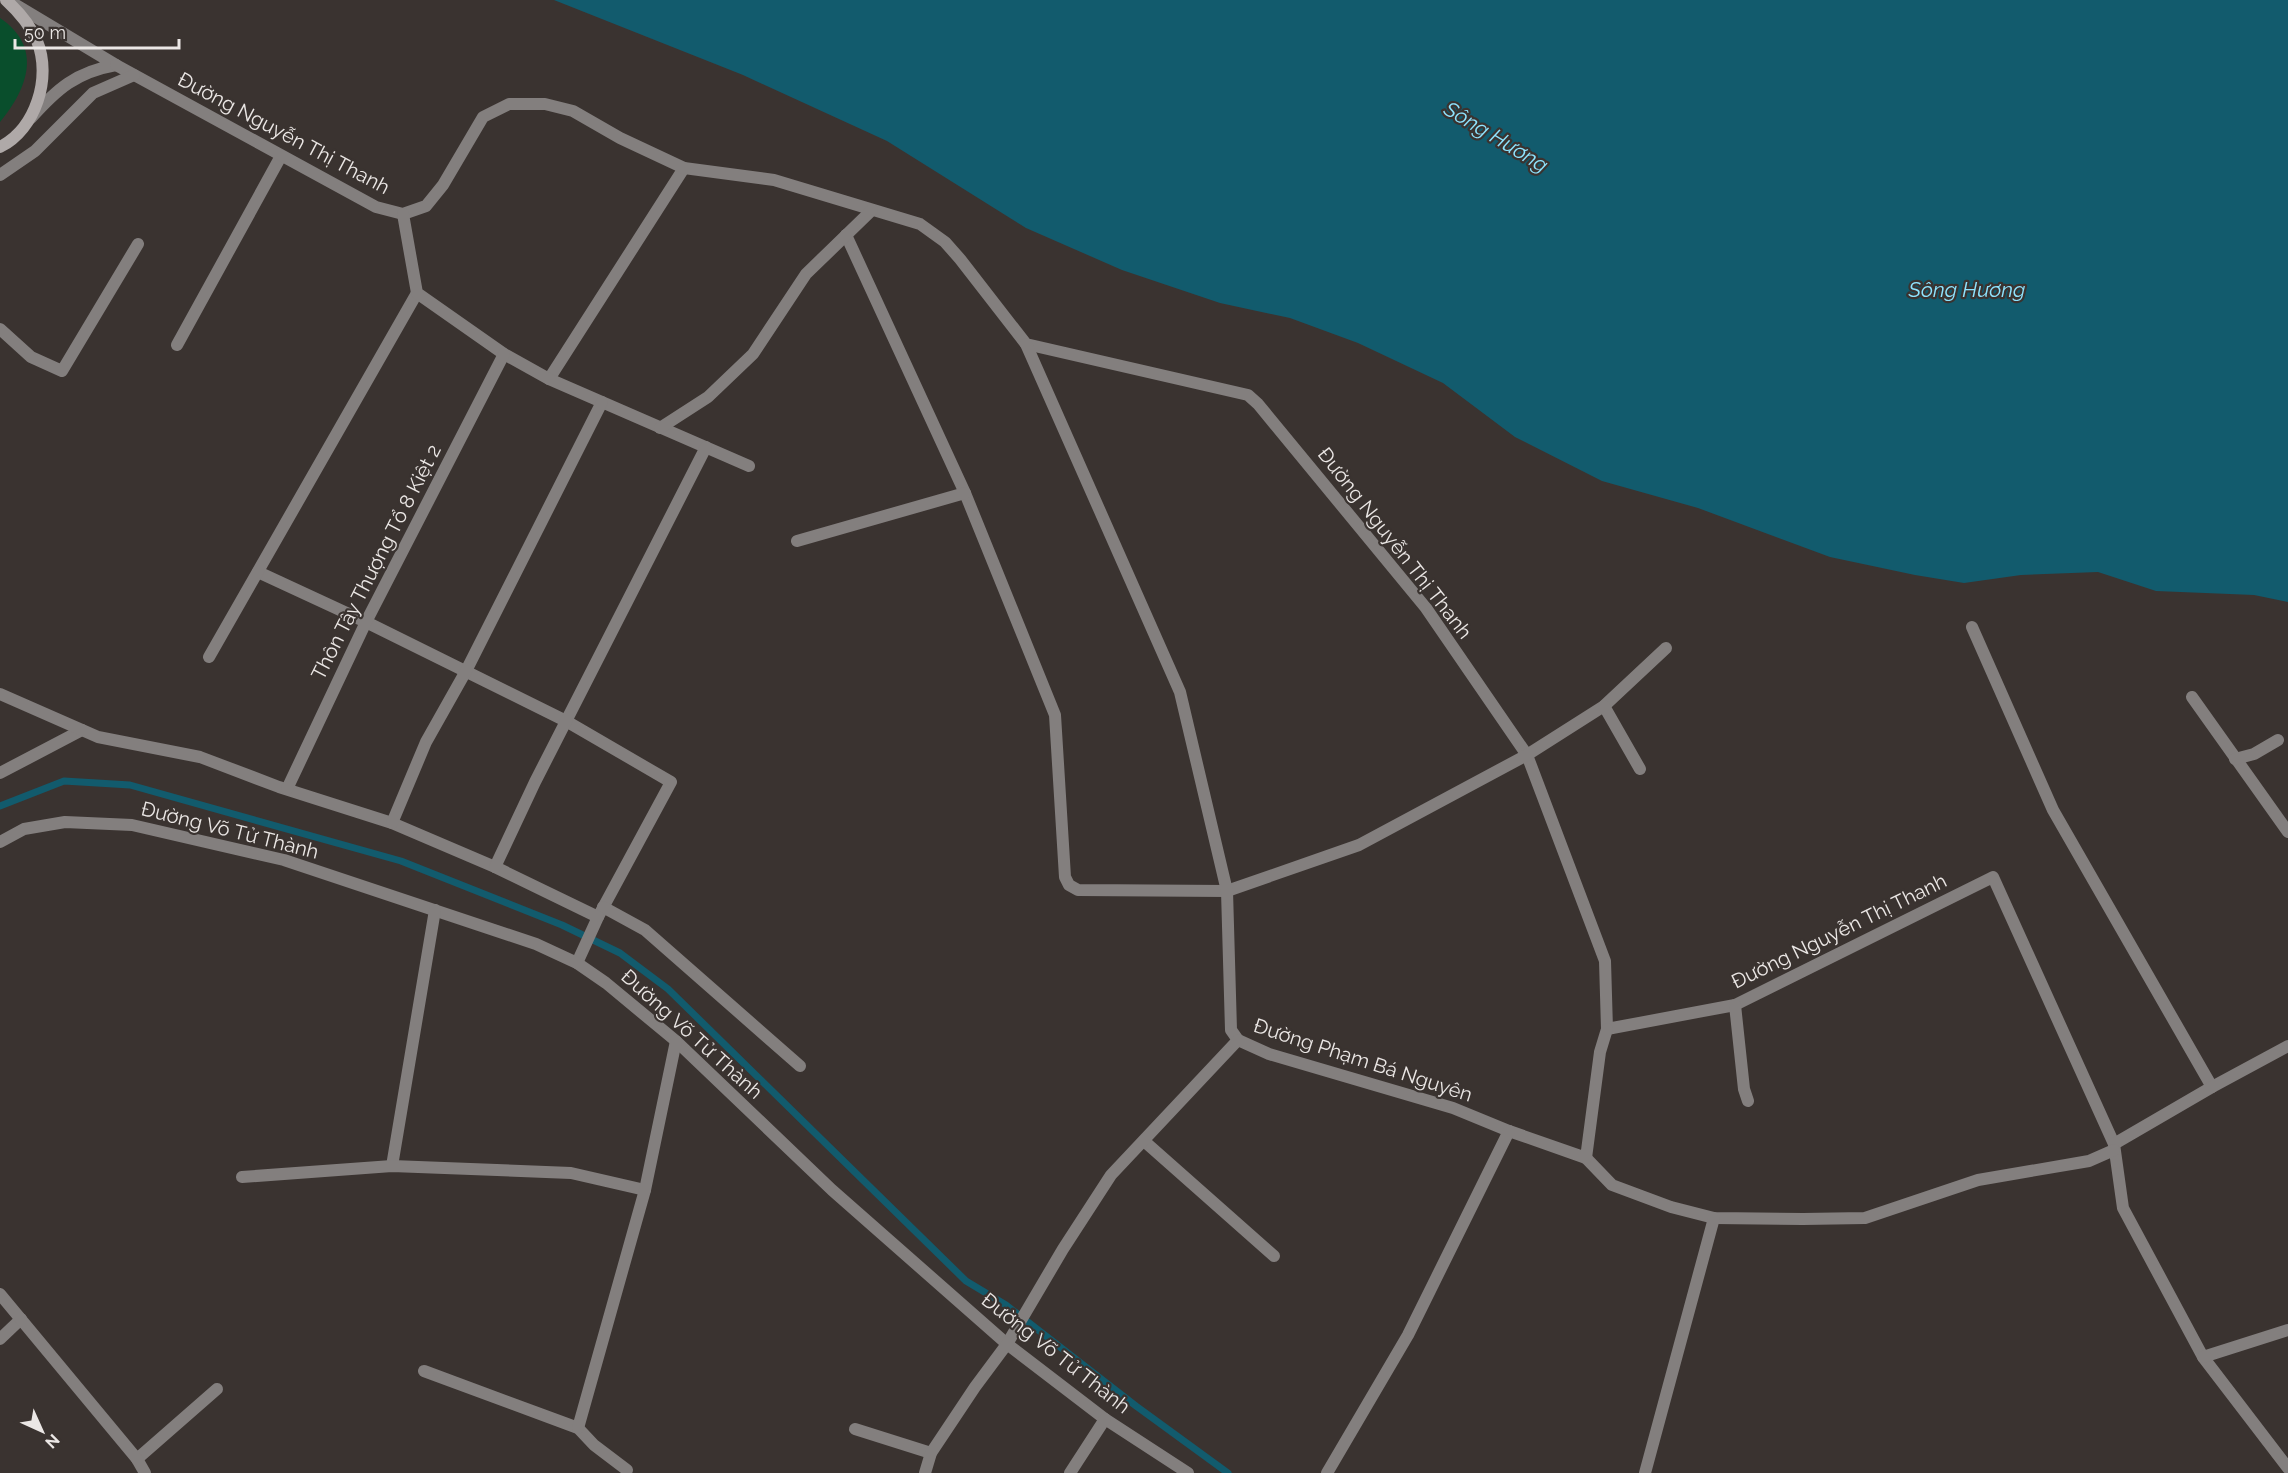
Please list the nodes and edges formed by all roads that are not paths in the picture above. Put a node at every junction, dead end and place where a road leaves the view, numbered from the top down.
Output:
1 (6, 0) edge
2 (116, 65) junction
3 (134, 75) junction
4 (28, 122) junction
5 (0, 147) edge
6 (282, 156) junction
7 (684, 168) junction
8 (0, 175) edge
9 (872, 210) junction
10 (403, 214) junction
11 (846, 235) junction
12 (138, 244) dead end
13 (417, 293) junction
14 (0, 329) edge
15 (1026, 344) junction
16 (177, 345) dead end
17 (504, 354) junction
18 (549, 379) junction
19 (602, 402) junction
20 (660, 428) junction
21 (706, 447) junction
22 (749, 466) dead end
23 (965, 493) junction
24 (797, 541) dead end
25 (258, 572) junction
26 (366, 622) junction
27 (1972, 627) dead end
28 (1666, 648) dead end
29 (209, 657) dead end
30 (466, 671) junction
31 (0, 694) edge
32 (2192, 697) dead end
33 (1604, 706) junction
34 (566, 721) junction
35 (82, 730) junction
36 (2277, 740) dead end
37 (1527, 755) junction
38 (2235, 759) junction
39 (1640, 769) dead end
40 (0, 772) edge
41 (287, 789) junction
42 (392, 823) junction
43 (2288, 832) edge
44 (0, 842) edge
45 (495, 867) junction
46 (1227, 891) junction
47 (435, 910) junction
48 (600, 912) junction
49 (577, 963) junction
50 (1735, 1005) junction
51 (1607, 1029) junction
52 (1238, 1040) junction
53 (676, 1041) junction
54 (2288, 1046) edge
55 (800, 1066) dead end
56 (2212, 1087) junction
57 (1748, 1101) dead end
58 (1509, 1131) junction
59 (1144, 1141) junction
60 (2114, 1147) junction
61 (1586, 1158) junction
62 (392, 1166) junction
63 (242, 1177) dead end
64 (645, 1190) junction
65 (1714, 1218) junction
66 (1274, 1256) dead end
67 (0, 1294) edge
68 (21, 1319) junction
69 (2288, 1330) edge
70 (0, 1339) edge
71 (1007, 1344) junction
72 (2203, 1357) junction
73 (424, 1371) dead end
74 (217, 1389) dead end
75 (1105, 1419) junction
76 (578, 1428) junction
77 (855, 1429) dead end
78 (931, 1453) junction
79 (137, 1459) junction
80 (1171, 1468) edge
81 (2288, 1469) edge
82 (627, 1470) dead end
83 (145, 1473) edge
84 (925, 1473) edge
85 (1070, 1473) edge
86 (1188, 1473) edge
87 (1328, 1473) edge
88 (1645, 1473) edge
89 (2278, 1473) edge

1 - 2 street, Đường Nguyễn Thị Thanh
1 - 4 main road
2 - 3 street, Đường Nguyễn Thị Thanh
2 - 4 street
3 - 6 street, Đường Nguyễn Thị Thanh
3 - 8 street
4 - 5 main road
6 - 10 street, Đường Nguyễn Thị Thanh
6 - 16 street
7 - 9 street, Đường Nguyễn Thị Thanh
7 - 10 street, Đường Nguyễn Thị Thanh
7 - 18 street
9 - 11 street
9 - 15 street, Đường Nguyễn Thị Thanh
10 - 13 street
11 - 20 street
11 - 23 street
12 - 14 street
13 - 17 street
13 - 25 street
15 - 37 street, Đường Nguyễn Thị Thanh
15 - 46 street
17 - 18 street
17 - 26 street, Thôn Tây Thượng Tổ 8 Kiệt 2
18 - 19 street
19 - 20 street
19 - 30 street
20 - 21 street
21 - 22 street
21 - 34 street
23 - 24 street
23 - 46 street
25 - 26 street
25 - 29 street
26 - 30 street
26 - 41 street, Thôn Tây Thượng Tổ 8 Kiệt 2
27 - 56 street
28 - 33 street
30 - 34 street
30 - 42 street
31 - 35 street
32 - 38 street
33 - 37 street
33 - 39 street
34 - 45 street
34 - 48 street
35 - 40 street
35 - 41 street
36 - 38 street
37 - 46 street
37 - 51 street, Đường Nguyễn Thị Thanh
38 - 43 street
41 - 42 street
42 - 45 street
44 - 47 street, Đường Võ Tử Thành
45 - 48 street
46 - 52 street
47 - 49 street, Đường Võ Tử Thành
47 - 62 street
48 - 49 street
48 - 55 street
49 - 53 street, Đường Võ Tử Thành
50 - 51 street, Đường Nguyễn Thị Thanh
50 - 57 street
50 - 60 street, Đường Nguyễn Thị Thanh
51 - 61 street
52 - 58 street, Đường Phạm Bá Nguyên
52 - 59 street, Đường Phạm Bá Nguyên
53 - 64 street
53 - 71 street, Đường Võ Tử Thành
54 - 56 street
56 - 60 street
58 - 61 street, Đường Phạm Bá Nguyên
58 - 87 street
59 - 66 street
59 - 71 street, Đường Phạm Bá Nguyên
60 - 65 street
60 - 72 street, Đường Nguyễn Thị Thanh
61 - 65 street
62 - 63 street
62 - 64 street
64 - 76 street
65 - 88 street
67 - 68 street
68 - 70 street
68 - 79 street
69 - 72 street
71 - 75 street, Đường Võ Tử Thành
71 - 78 street, Đường Phạm Bá Nguyên
72 - 81 street, Đường Nguyễn Thị Thanh
73 - 76 street
74 - 79 street
75 - 80 street, Đường Võ Tử Thành
75 - 85 street
76 - 82 street
77 - 78 street
78 - 84 street, Đường Phạm Bá Nguyên
79 - 83 street
80 - 86 street, Đường Võ Tử Thành
81 - 89 street

